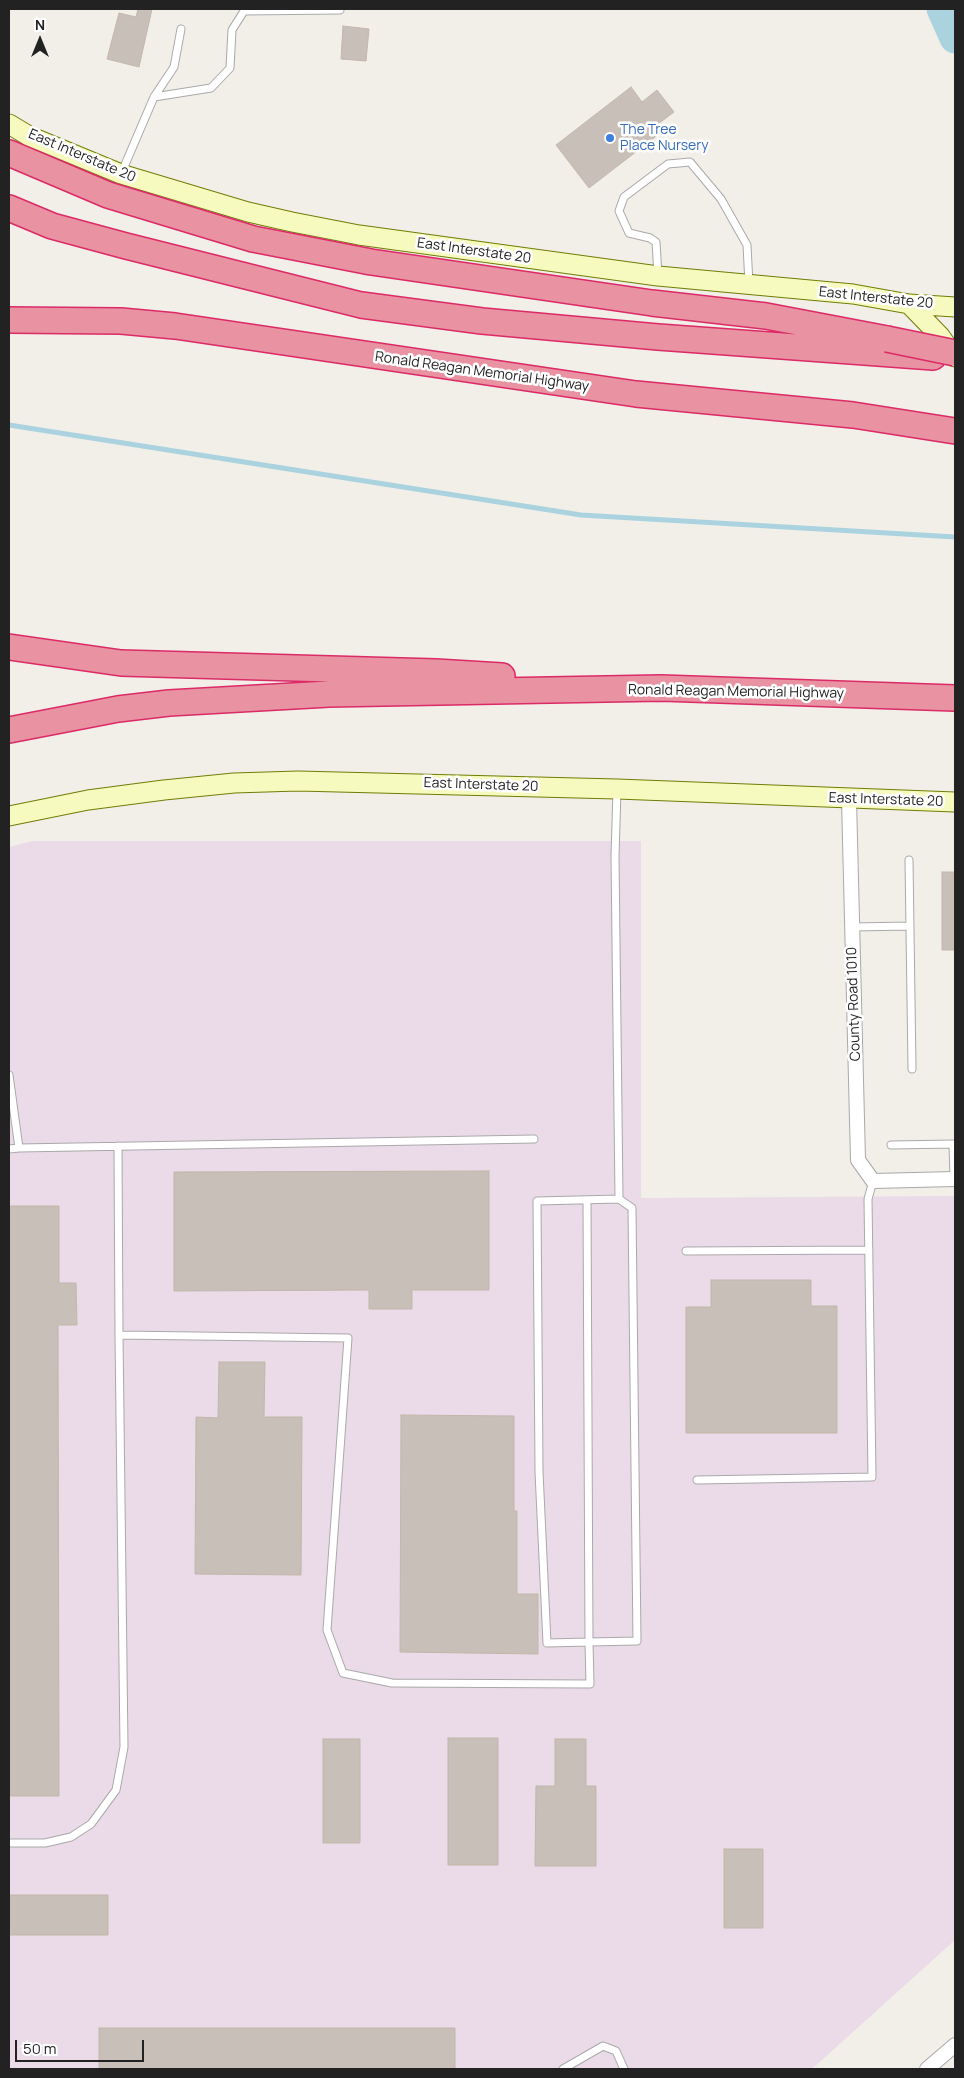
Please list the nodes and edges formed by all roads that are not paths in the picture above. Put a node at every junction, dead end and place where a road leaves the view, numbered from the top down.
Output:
1 (340, 10) dead end
2 (181, 29) dead end
3 (154, 97) junction
4 (9, 124) edge
5 (9, 153) edge
6 (121, 174) junction
7 (9, 208) edge
8 (658, 276) junction
9 (749, 286) junction
10 (909, 304) junction
11 (955, 307) edge
12 (9, 320) edge
13 (886, 346) junction
14 (955, 353) edge
15 (955, 359) edge
16 (955, 431) edge
17 (9, 647) edge
18 (661, 688) junction
19 (955, 698) edge
20 (9, 730) edge
21 (617, 789) junction
22 (849, 798) junction
23 (955, 802) edge
24 (9, 816) edge
25 (909, 860) dead end
26 (910, 926) junction
27 (852, 927) junction
28 (912, 1069) dead end
29 (9, 1075) edge
30 (534, 1139) dead end
31 (954, 1144) edge
32 (891, 1145) dead end
33 (118, 1146) junction
34 (19, 1148) junction
35 (9, 1149) edge
36 (954, 1179) edge
37 (873, 1181) junction
38 (619, 1199) junction
39 (587, 1200) junction
40 (869, 1250) junction
41 (686, 1251) dead end
42 (120, 1335) junction
43 (696, 1480) dead end
44 (589, 1642) junction
45 (9, 1843) edge
46 (955, 2045) edge
47 (564, 2069) edge
48 (624, 2069) edge
49 (927, 2069) edge

1 - 3 lane
2 - 3 lane
3 - 6 lane
4 - 6 main road, East Interstate 20
5 - 13 highway
6 - 8 main road, East Interstate 20
7 - 13 highway
8 - 9 main road, East Interstate 20
8 - 9 lane
9 - 10 main road, East Interstate 20
10 - 11 main road, East Interstate 20
10 - 15 main road
12 - 16 highway, Ronald Reagan Memorial Highway
13 - 14 highway, bridge
13 - 15 highway
17 - 18 highway
18 - 19 highway, Ronald Reagan Memorial Highway
18 - 20 highway, Ronald Reagan Memorial Highway
21 - 22 main road, East Interstate 20
21 - 24 main road, East Interstate 20
21 - 38 lane
22 - 23 main road, East Interstate 20
22 - 27 street, County Road 1010
25 - 26 lane
26 - 27 lane
26 - 28 lane
27 - 37 street, County Road 1010
29 - 34 lane
30 - 33 lane
31 - 32 lane
31 - 36 lane
33 - 34 lane
33 - 42 lane
34 - 35 lane
36 - 37 street
37 - 40 lane
38 - 39 lane
38 - 44 lane
39 - 44 lane
39 - 44 lane
40 - 41 lane
40 - 43 lane
42 - 44 lane
42 - 45 lane
46 - 49 street
47 - 48 lane

